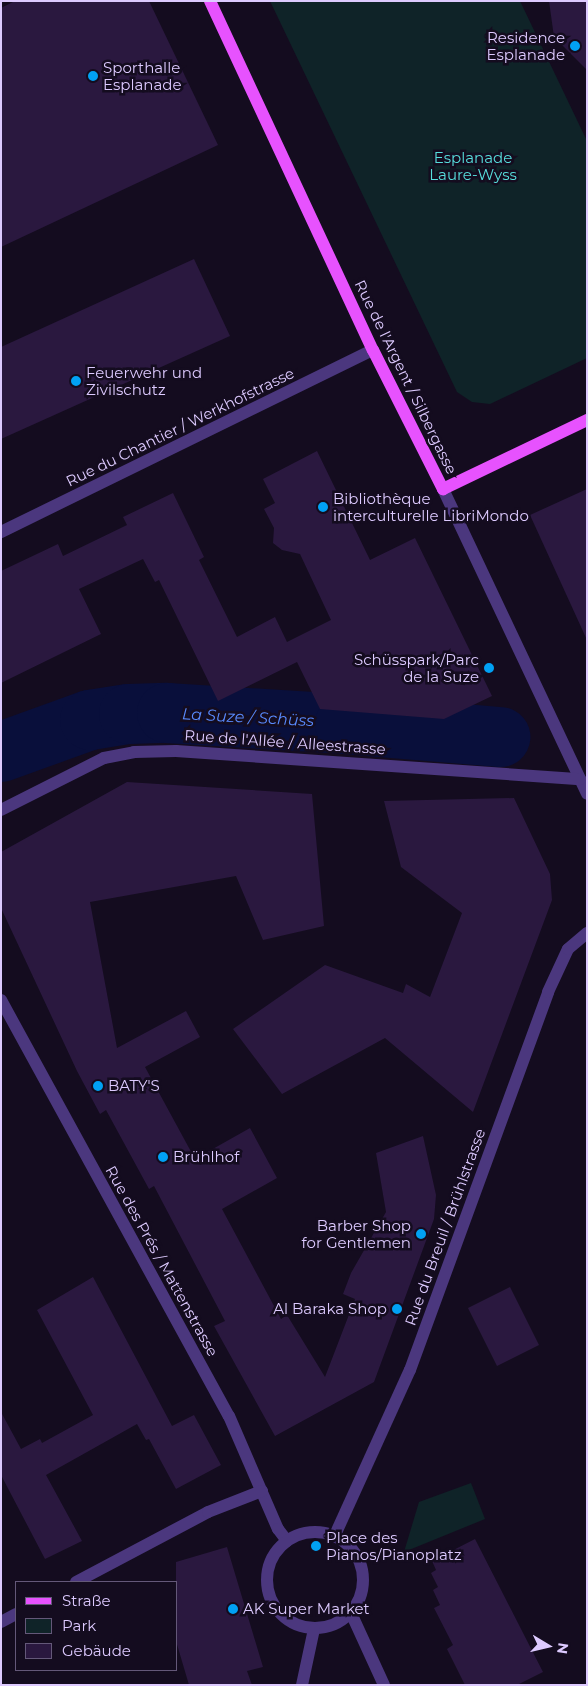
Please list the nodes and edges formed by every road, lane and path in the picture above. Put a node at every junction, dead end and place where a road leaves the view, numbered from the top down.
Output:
1 (210, 1) edge
2 (373, 350) junction
3 (587, 420) edge
4 (443, 490) junction
5 (1, 532) edge
6 (580, 780) junction
7 (587, 794) edge
8 (1, 810) edge
9 (587, 933) edge
10 (1, 1000) edge
11 (262, 1491) junction
12 (335, 1536) junction
13 (287, 1541) junction
14 (78, 1581) edge
15 (352, 1613) junction
16 (15, 1615) edge
17 (1, 1622) edge
18 (314, 1629) junction
19 (302, 1685) edge
20 (384, 1685) edge

1 - 2 main road, Rue de l'Argent / Silbergasse
2 - 4 main road, Rue de l'Argent / Silbergasse
2 - 5 street, Rue du Chantier / Werkhofstrasse
3 - 4 main road
4 - 6 street, Rue de l'Argent / Silbergasse
6 - 7 street, Rue de l'Argent / Silbergasse
6 - 8 street, Rue de l'Allée / Alleestrasse
9 - 12 street, Rue du Breuil / Brühlstrasse
10 - 11 street, Rue des Prés / Mattenstrasse
11 - 13 street, Rue des Prés / Mattenstrasse
11 - 14 street
12 - 13 street
12 - 15 street
13 - 18 street
15 - 18 street
15 - 20 street
16 - 17 street
18 - 19 street

